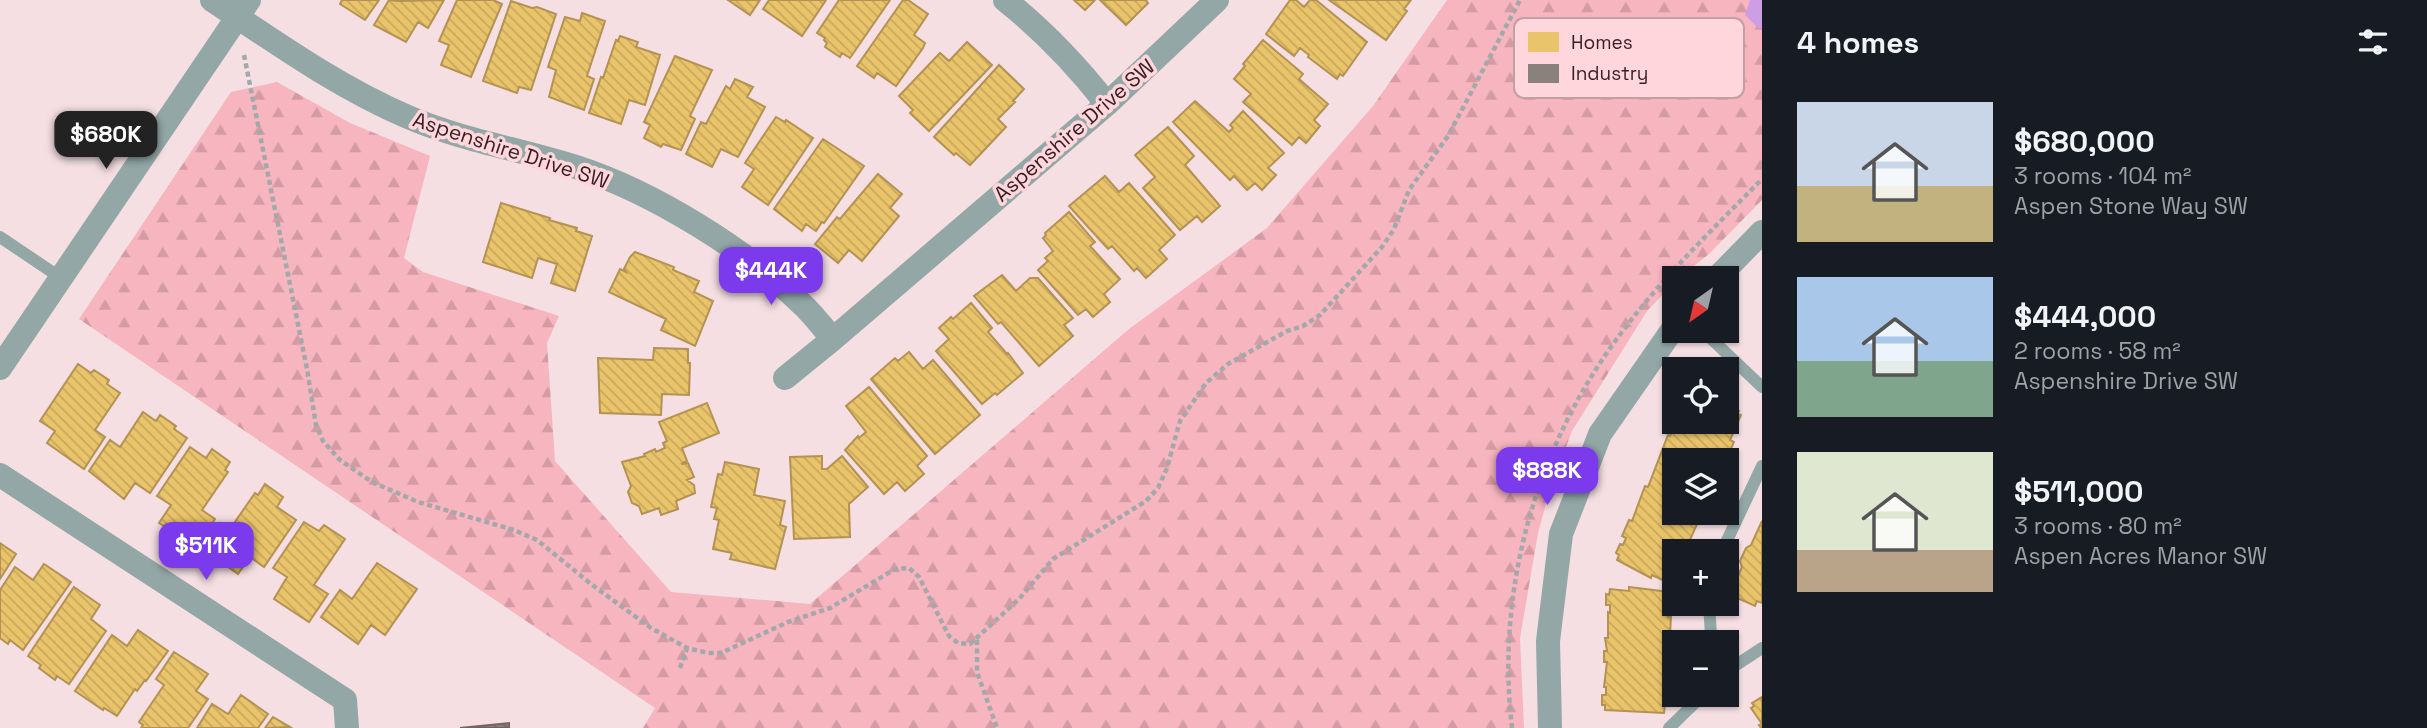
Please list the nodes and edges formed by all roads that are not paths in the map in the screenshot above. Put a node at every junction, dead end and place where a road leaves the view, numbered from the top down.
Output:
1 (212, 0) edge
2 (1005, 0) edge
3 (1217, 0) edge
4 (243, 8) edge
5 (1107, 104) junction
6 (1762, 232) edge
7 (0, 237) edge
8 (1729, 266) edge
9 (61, 278) junction
10 (833, 339) junction
11 (1663, 343) edge
12 (1716, 343) edge
13 (0, 368) edge
14 (785, 378) dead end
15 (1762, 387) edge
16 (1762, 466) edge
17 (0, 475) edge
18 (1728, 539) edge
19 (1762, 648) edge
20 (1739, 663) edge
21 (1691, 707) edge
22 (347, 728) edge
23 (1550, 728) edge
24 (1670, 728) edge

1 - 4 street, Aspenshire Drive SW
2 - 5 street
3 - 5 street, Aspenshire Drive SW
4 - 9 street
4 - 10 street, Aspenshire Drive SW
5 - 10 street, Aspenshire Drive SW
6 - 8 street
7 - 9 lane
9 - 13 street
10 - 14 street, Aspenshire Drive SW
11 - 23 street
12 - 15 lane
16 - 18 lane
17 - 22 street
19 - 20 lane
21 - 24 lane

